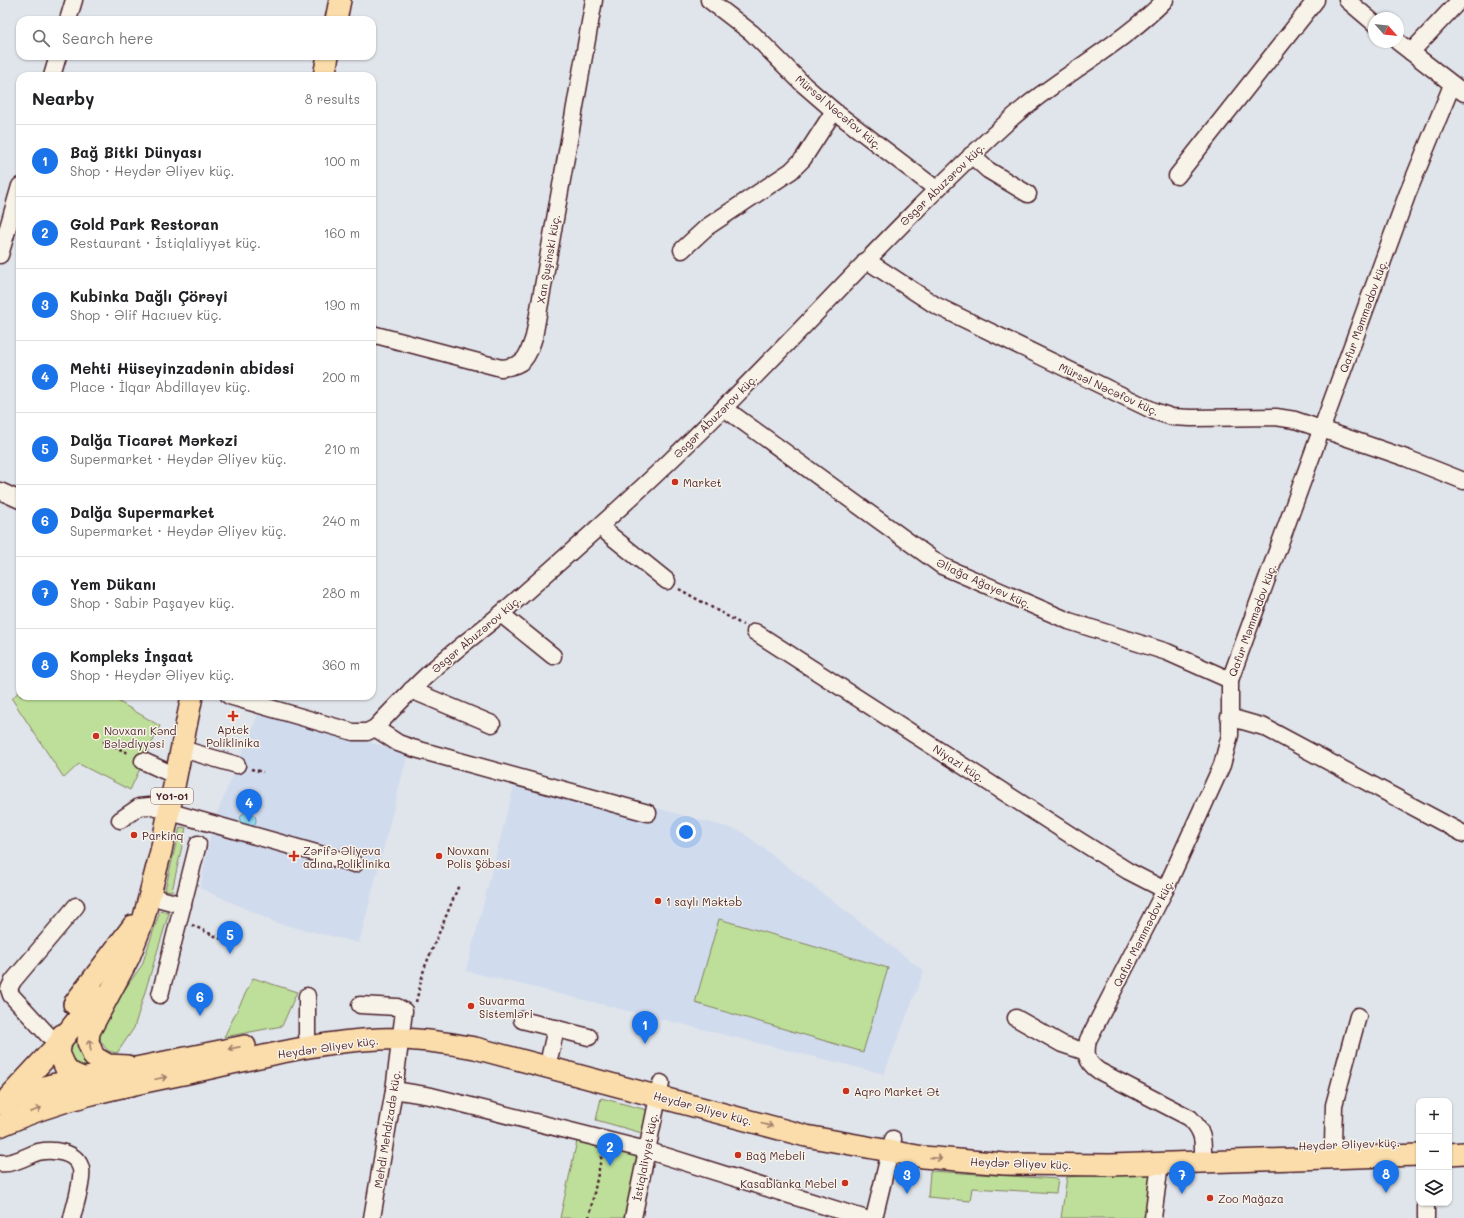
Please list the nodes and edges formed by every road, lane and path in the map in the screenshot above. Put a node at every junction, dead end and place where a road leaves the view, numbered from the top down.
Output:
1 (74, 0) edge
2 (340, 0) edge
3 (594, 0) edge
4 (709, 0) edge
5 (1165, 0) edge
6 (1316, 0) edge
7 (1347, 0) edge
8 (1460, 0) edge
9 (69, 16) edge
10 (337, 16) edge
11 (1368, 18) edge
12 (1404, 47) edge
13 (1410, 52) junction
14 (57, 60) edge
15 (327, 60) edge
16 (53, 72) edge
17 (325, 72) edge
18 (1458, 89) edge
19 (834, 111) junction
20 (971, 155) junction
21 (1176, 176) dead end
22 (935, 188) junction
23 (1028, 194) dead end
24 (16, 200) edge
25 (682, 250) dead end
26 (0, 255) edge
27 (866, 260) junction
28 (376, 335) edge
29 (724, 408) junction
30 (1322, 429) junction
31 (1464, 481) edge
32 (0, 491) edge
33 (16, 498) edge
34 (600, 527) junction
35 (667, 581) joint
36 (501, 614) junction
37 (755, 632) joint
38 (553, 656) dead end
39 (1230, 680) junction
40 (411, 690) junction
41 (191, 700) edge
42 (243, 700) edge
43 (1230, 717) junction
44 (492, 724) dead end
45 (375, 728) junction
46 (103, 741) dead end
47 (182, 749) junction
48 (143, 761) joint
49 (237, 765) dead end
50 (176, 776) junction
51 (169, 812) junction
52 (648, 813) dead end
53 (120, 820) dead end
54 (1464, 834) edge
55 (198, 844) dead end
56 (356, 864) dead end
57 (459, 885) dead end
58 (1165, 890) junction
59 (149, 896) junction
60 (76, 906) dead end
61 (181, 912) junction
62 (221, 939) dead end
63 (160, 995) dead end
64 (307, 996) dead end
65 (360, 1005) dead end
66 (1358, 1016) dead end
67 (1016, 1018) dead end
68 (522, 1020) dead end
69 (556, 1028) junction
70 (405, 1030) junction
71 (307, 1035) junction
72 (589, 1037) dead end
73 (54, 1039) junction
74 (1086, 1052) junction
75 (550, 1055) junction
76 (145, 1066) junction
77 (85, 1079) junction
78 (112, 1088) junction
79 (660, 1089) junction
80 (394, 1090) junction
81 (1, 1100) edge
82 (0, 1126) edge
83 (605, 1140) junction
84 (1452, 1140) edge
85 (1464, 1140) edge
86 (1416, 1142) edge
87 (1333, 1144) junction
88 (892, 1146) junction
89 (646, 1150) junction
90 (1464, 1153) edge
91 (1452, 1154) edge
92 (1203, 1155) junction
93 (1416, 1155) edge
94 (0, 1163) edge
95 (1160, 1164) junction
96 (1426, 1206) edge
97 (72, 1218) edge
98 (372, 1218) edge
99 (589, 1218) edge
100 (633, 1218) edge
101 (863, 1218) edge
102 (874, 1218) edge
103 (1153, 1218) edge
104 (1426, 1218) edge

1 - 9 street
2 - 10 main road
3 - 28 street, Xan Şuşinski küç.
4 - 19 street, Mürsəl Nəcəfov küç.
5 - 20 street, Əsgər Abuzərov küç.
6 - 21 street
7 - 11 street
8 - 13 street
12 - 13 street
13 - 18 street
14 - 16 street
15 - 17 main road
18 - 30 street, Qafur Məmmədov küç.
19 - 22 street, Mürsəl Nəcəfov küç.
19 - 25 street
20 - 22 street, Əsgər Abuzərov küç.
20 - 23 street
22 - 27 street, Əsgər Abuzərov küç.
24 - 26 street
27 - 29 street, Əsgər Abuzərov küç.
27 - 30 street, Mürsəl Nəcəfov küç.
29 - 34 street, Əsgər Abuzərov küç.
29 - 39 street, Əliağa Ağayev küç.
30 - 31 street, Mürsəl Nəcəfov küç.
30 - 39 street, Qafur Məmmədov küç.
32 - 33 street
34 - 35 street
34 - 36 street, Əsgər Abuzərov küç.
35 - 37 path
36 - 38 street
36 - 40 street, Əsgər Abuzərov küç.
37 - 58 street, Niyazi küç.
39 - 43 street, Qafur Məmmədov küç.
40 - 44 street
40 - 45 street, Əsgər Abuzərov küç.
41 - 47 main road, Y01-01
42 - 45 street
43 - 54 street
43 - 58 street, Qafur Məmmədov küç.
45 - 52 street
46 - 48 path
47 - 49 street
47 - 50 main road, Y01-01
48 - 50 street
50 - 51 main road, Y01-01
51 - 53 street
51 - 56 street
51 - 59 main road, Y01-01
55 - 61 street
57 - 70 path
58 - 74 street, Qafur Məmmədov küç.
59 - 61 street
59 - 73 main road
59 - 73 main road
76 -> 59 main road
60 - 73 street
61 - 62 path
61 - 63 street
64 - 71 street
65 - 70 street, Mehdi Mehdizadə küç.
66 - 87 street
67 - 74 street
68 - 69 street
69 - 72 street
69 - 75 street
70 - 71 main road, Heydər Əliyev küç.
70 - 75 main road, Heydər Əliyev küç.
78 -> 70 main road, Heydər Əliyev küç.
70 - 79 main road, Heydər Əliyev küç.
70 - 80 street, Mehdi Mehdizadə küç.
71 -> 76 main road, Heydər Əliyev küç.
73 - 77 main road
73 - 81 main road
74 - 92 street
75 - 79 main road, Heydər Əliyev küç.
76 - 77 main road
77 - 78 main road
77 - 81 main road
82 -> 78 main road, Heydər Əliyev küç.
79 - 88 main road, Heydər Əliyev küç.
79 - 89 street, İstiqlaliyyət küç.
80 - 83 street
80 - 98 street, Mehdi Mehdizadə küç.
83 - 89 street
83 - 99 path
84 - 85 main road
86 - 87 main road, Heydər Əliyev küç.
87 - 92 main road, Heydər Əliyev küç.
88 - 92 main road, Heydər Əliyev küç.
88 -> 95 main road, Heydər Əliyev küç.
88 - 102 street
89 - 100 street, İstiqlaliyyət küç.
89 - 101 street
90 - 91 main road
92 - 93 main road, Heydər Əliyev küç.
92 - 95 main road, Heydər Əliyev küç.
94 - 97 street
95 - 103 street
96 - 104 street

